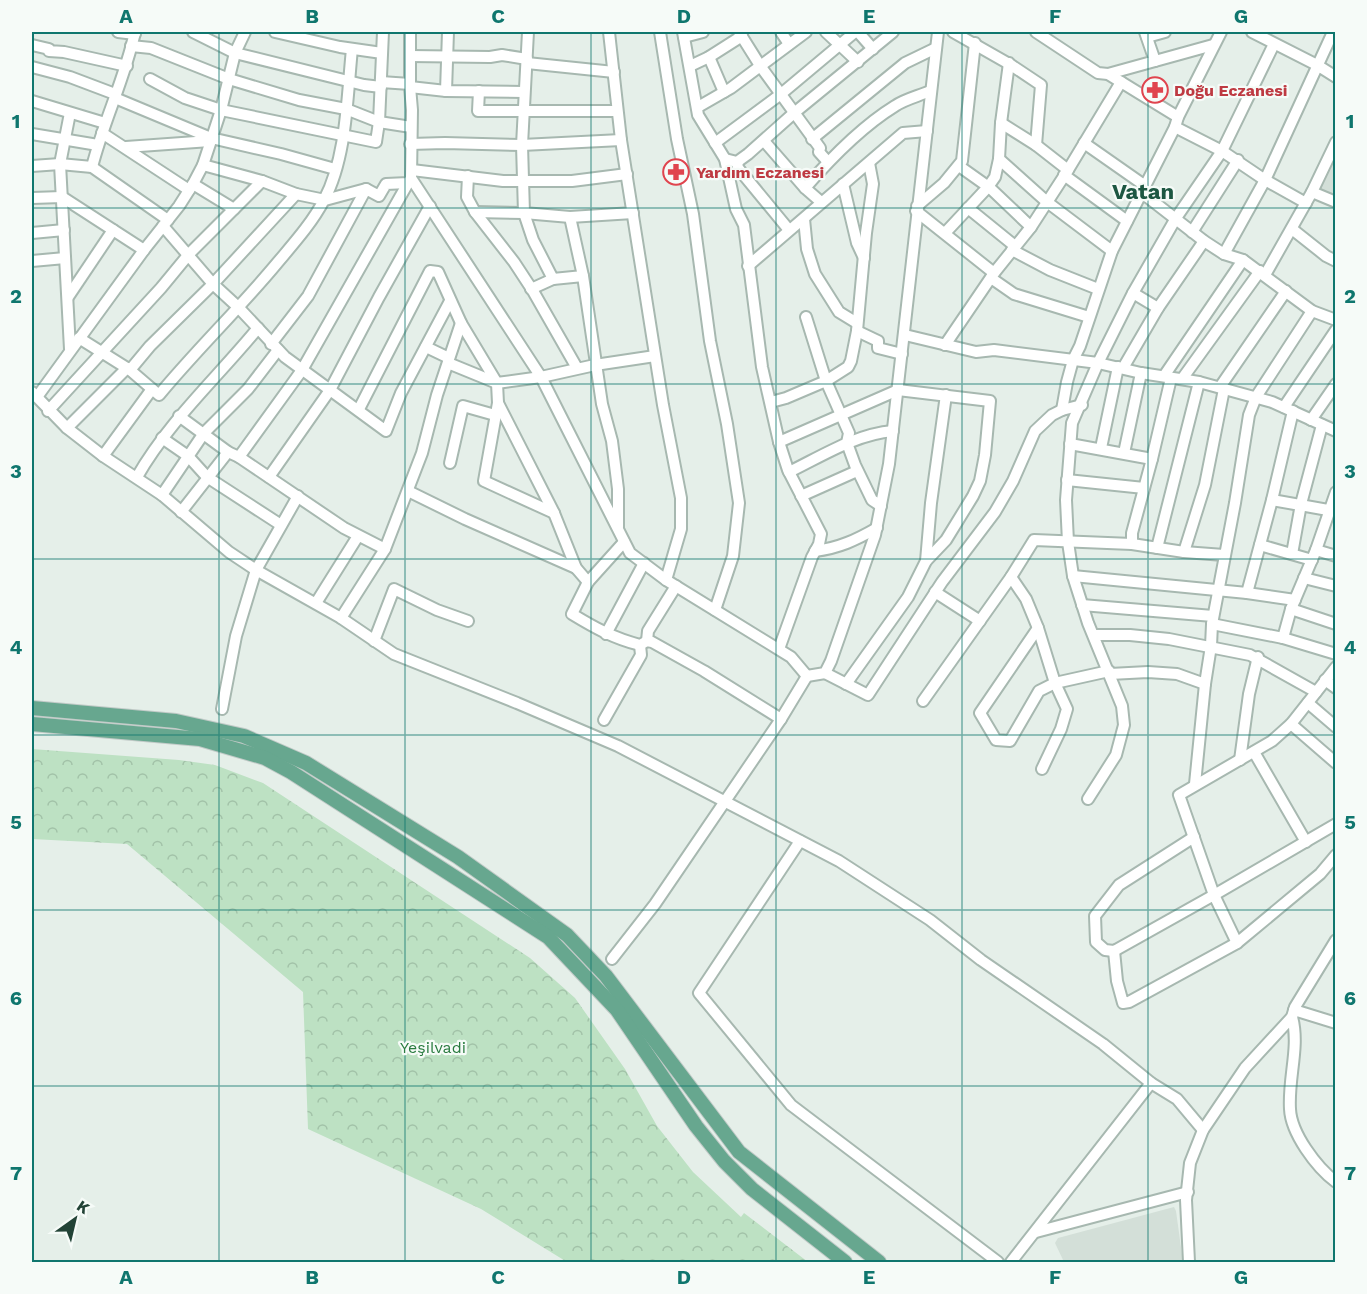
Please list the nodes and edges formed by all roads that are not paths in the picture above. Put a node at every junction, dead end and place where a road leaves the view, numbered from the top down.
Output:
1 (118, 32) edge
2 (193, 32) edge
3 (245, 32) edge
4 (275, 32) edge
5 (383, 32) edge
6 (410, 32) edge
7 (448, 32) edge
8 (528, 32) edge
9 (606, 32) edge
10 (660, 32) edge
11 (703, 32) edge
12 (781, 32) edge
13 (806, 32) edge
14 (826, 32) edge
15 (856, 32) edge
16 (893, 32) edge
17 (938, 32) edge
18 (953, 32) edge
19 (1036, 32) edge
20 (1165, 32) edge
21 (1221, 32) edge
22 (1252, 32) edge
23 (135, 33) edge
24 (684, 34) edge
25 (740, 34) edge
26 (1146, 34) edge
27 (1332, 39) edge
28 (975, 43) junction
29 (789, 44) junction
30 (1274, 44) junction
31 (32, 45) edge
32 (840, 45) junction
33 (1213, 45) junction
34 (131, 46) junction
35 (936, 48) junction
36 (352, 49) junction
37 (873, 49) junction
38 (382, 52) junction
39 (236, 53) junction
40 (410, 56) junction
41 (446, 57) junction
42 (709, 57) junction
43 (527, 61) junction
44 (1155, 61) junction
45 (858, 62) junction
46 (1009, 63) junction
47 (1317, 65) junction
48 (127, 66) junction
49 (690, 66) junction
50 (761, 66) junction
51 (32, 67) edge
52 (614, 72) junction
53 (1108, 74) junction
54 (1335, 77) edge
55 (150, 79) dead end
56 (229, 79) junction
57 (349, 81) junction
58 (1121, 82) junction
59 (381, 84) junction
60 (410, 86) junction
61 (446, 91) junction
62 (479, 91) junction
63 (930, 91) junction
64 (524, 92) junction
65 (724, 92) junction
66 (781, 94) junction
67 (115, 96) junction
68 (32, 102) edge
69 (698, 107) junction
70 (346, 109) junction
71 (221, 110) junction
72 (523, 111) junction
73 (617, 111) junction
74 (70, 113) junction
75 (794, 113) junction
76 (379, 122) junction
77 (1177, 122) junction
78 (1001, 123) junction
79 (411, 127) junction
80 (103, 128) junction
81 (927, 131) junction
82 (32, 134) edge
83 (343, 136) junction
84 (65, 138) junction
85 (812, 139) junction
86 (210, 140) junction
87 (621, 140) junction
88 (764, 141) junction
89 (1335, 141) edge
90 (715, 143) junction
91 (1084, 143) junction
92 (410, 144) junction
93 (98, 145) junction
94 (522, 145) junction
95 (1036, 146) junction
96 (125, 147) junction
97 (1222, 151) junction
98 (725, 159) junction
99 (999, 159) junction
100 (1238, 160) junction
101 (737, 162) junction
102 (828, 162) junction
103 (868, 163) junction
104 (60, 164) junction
105 (203, 165) junction
106 (32, 166) edge
107 (959, 166) junction
108 (92, 167) junction
109 (335, 169) junction
110 (1066, 173) junction
111 (627, 174) junction
112 (468, 176) junction
113 (410, 177) junction
114 (524, 180) junction
115 (1265, 180) junction
116 (262, 181) junction
117 (843, 184) junction
118 (191, 187) junction
119 (988, 187) junction
120 (804, 188) junction
121 (1143, 188) junction
122 (366, 189) junction
123 (1312, 192) junction
124 (296, 194) junction
125 (62, 197) junction
126 (32, 198) edge
127 (325, 200) junction
128 (821, 202) junction
129 (1047, 202) junction
130 (1335, 202) edge
131 (1306, 203) junction
132 (430, 206) junction
133 (916, 208) junction
134 (968, 208) junction
135 (234, 209) junction
136 (475, 212) junction
137 (525, 213) junction
138 (633, 213) junction
139 (570, 217) junction
140 (1176, 218) junction
141 (804, 219) junction
142 (1127, 221) junction
143 (165, 223) junction
144 (1030, 226) junction
145 (1292, 229) junction
146 (64, 230) junction
147 (113, 230) junction
148 (789, 230) junction
149 (1192, 232) junction
150 (32, 233) edge
151 (945, 233) junction
152 (1204, 242) junction
153 (1013, 248) junction
154 (144, 250) junction
155 (1112, 251) junction
156 (189, 254) junction
157 (1224, 254) junction
158 (65, 258) junction
159 (864, 259) junction
160 (1243, 260) junction
161 (32, 261) edge
162 (1335, 261) edge
163 (748, 266) junction
164 (1262, 273) junction
165 (993, 275) junction
166 (583, 276) junction
167 (553, 279) junction
168 (213, 284) junction
169 (531, 289) junction
170 (1098, 289) junction
171 (1286, 291) junction
172 (1133, 293) junction
173 (68, 297) junction
174 (450, 301) junction
175 (238, 307) junction
176 (1158, 309) junction
177 (1312, 311) junction
178 (806, 317) dead end
179 (1089, 317) junction
180 (461, 323) junction
181 (857, 327) junction
182 (1334, 327) edge
183 (258, 328) junction
184 (904, 335) junction
185 (79, 338) junction
186 (945, 345) junction
187 (275, 347) junction
188 (426, 347) junction
189 (70, 349) junction
190 (102, 354) junction
191 (902, 354) junction
192 (656, 356) junction
193 (1073, 360) junction
194 (448, 361) junction
195 (1098, 363) junction
196 (595, 365) junction
197 (577, 368) junction
198 (1120, 368) junction
199 (128, 369) junction
200 (302, 370) junction
201 (1141, 373) junction
202 (541, 377) junction
203 (1172, 378) junction
204 (826, 381) junction
205 (1199, 382) junction
206 (497, 383) junction
207 (1335, 384) edge
208 (1222, 388) junction
209 (152, 389) junction
210 (330, 390) junction
211 (898, 390) junction
212 (33, 395) edge
213 (946, 395) junction
214 (1256, 397) junction
215 (771, 402) junction
216 (1082, 405) junction
217 (359, 409) junction
218 (496, 409) junction
219 (1288, 409) junction
220 (1062, 410) junction
221 (48, 411) junction
222 (840, 414) junction
223 (179, 416) junction
224 (1311, 420) junction
225 (1322, 425) junction
226 (67, 428) junction
227 (892, 431) junction
228 (1335, 431) edge
229 (204, 433) junction
230 (162, 438) junction
231 (779, 442) junction
232 (848, 443) junction
233 (1070, 444) junction
234 (1101, 448) junction
235 (228, 452) junction
236 (1124, 453) junction
237 (103, 456) junction
238 (188, 456) junction
239 (239, 457) junction
240 (1152, 459) junction
241 (450, 463) dead end
242 (857, 471) junction
243 (789, 472) junction
244 (137, 477) junction
245 (207, 477) junction
246 (269, 477) junction
247 (1067, 480) junction
248 (1144, 488) junction
249 (408, 491) junction
250 (1335, 492) edge
251 (162, 495) junction
252 (297, 496) junction
253 (801, 496) junction
254 (1272, 500) junction
255 (1301, 504) junction
256 (881, 506) junction
257 (1328, 510) junction
258 (181, 512) junction
259 (554, 513) junction
260 (281, 525) junction
261 (877, 528) junction
262 (618, 529) junction
263 (358, 536) junction
264 (624, 542) junction
265 (1068, 542) junction
266 (1132, 544) junction
267 (1260, 545) junction
268 (1157, 548) junction
269 (385, 549) junction
270 (815, 551) junction
271 (1184, 552) junction
272 (1292, 554) junction
273 (1224, 555) junction
274 (1314, 555) junction
275 (1335, 556) edge
276 (926, 561) junction
277 (644, 563) junction
278 (576, 568) junction
279 (256, 570) junction
280 (1073, 576) junction
281 (1011, 577) junction
282 (1305, 578) junction
283 (666, 580) junction
284 (588, 582) junction
285 (676, 586) junction
286 (1335, 586) edge
287 (1218, 590) junction
288 (935, 592) junction
289 (1247, 592) junction
290 (316, 603) junction
291 (1082, 604) junction
292 (1293, 605) junction
293 (715, 610) junction
294 (341, 618) junction
295 (1213, 620) junction
296 (468, 621) dead end
297 (980, 621) junction
298 (1335, 624) edge
299 (1038, 628) junction
300 (606, 634) junction
301 (1094, 635) junction
302 (1283, 638) junction
303 (374, 641) junction
304 (644, 643) junction
305 (1211, 646) junction
306 (779, 649) junction
307 (1335, 654) edge
308 (1258, 657) junction
309 (1335, 667) edge
310 (825, 673) junction
311 (1109, 673) junction
312 (807, 676) junction
313 (1325, 680) junction
314 (1055, 683) junction
315 (846, 684) junction
316 (1205, 684) junction
317 (1335, 688) edge
318 (1316, 692) junction
319 (923, 701) dead end
320 (1308, 703) junction
321 (32, 708) edge
322 (222, 708) dead end
323 (781, 719) junction
324 (604, 720) dead end
325 (32, 724) edge
326 (1291, 724) junction
327 (1335, 727) edge
328 (1254, 752) junction
329 (1240, 760) junction
330 (1335, 763) edge
331 (1042, 769) dead end
332 (1195, 784) junction
333 (1088, 799) dead end
334 (725, 802) junction
335 (1335, 824) edge
336 (1194, 837) junction
337 (800, 841) junction
338 (1306, 842) junction
339 (1335, 855) edge
340 (1214, 895) junction
341 (1335, 940) edge
342 (1237, 943) junction
343 (1114, 951) junction
344 (612, 959) dead end
345 (1293, 1014) junction
346 (1335, 1023) edge
347 (1151, 1083) junction
348 (1203, 1130) junction
349 (1335, 1182) edge
350 (1188, 1192) junction
351 (1036, 1232) junction
352 (845, 1263) edge
353 (879, 1263) edge
354 (998, 1263) edge
355 (1011, 1263) edge
356 (1189, 1263) edge

1 - 23 street
2 - 39 street
3 - 39 street
4 - 36 street
5 - 38 street
6 - 40 street
7 - 41 street
8 - 43 street
9 - 52 street
10 - 293 street
11 - 24 street
12 - 29 street
13 - 29 street
14 - 32 street
15 - 32 street
15 - 37 street
16 - 37 street
17 - 35 street
18 - 28 street
19 - 53 street
20 - 26 street
21 - 33 street
22 - 30 street
23 - 34 street
24 - 49 street
25 - 42 street
25 - 50 street
26 - 44 street
27 - 47 street
28 - 46 street
28 - 107 street
29 - 50 street
30 - 47 street
30 - 97 street
31 - 48 street
32 - 45 street
32 - 66 street
33 - 44 street
33 - 77 street
34 - 48 street
34 - 56 street
35 - 63 street
35 - 85 street
36 - 38 street
36 - 57 street
37 - 45 street
38 - 59 street
39 - 56 street
39 - 57 street
40 - 41 street
40 - 60 street
41 - 43 street
41 - 61 street
42 - 49 street
42 - 65 street
43 - 52 street
43 - 64 street
44 - 53 street
45 - 75 street
46 - 78 street
46 - 95 street
47 - 54 street
47 - 115 street
48 - 67 street
49 - 69 street
50 - 65 street
50 - 66 street
51 - 67 street
52 - 73 street
53 - 58 street
55 - 71 street
56 - 70 street
56 - 71 street
57 - 59 street
57 - 70 street
58 - 77 street
58 - 91 street
59 - 60 street
59 - 76 street
60 - 61 street
60 - 79 street
61 - 62 street
62 - 64 street
62 - 72 street
63 - 81 street
63 - 102 street
64 - 72 street
65 - 69 street
66 - 75 street
66 - 90 street
67 - 80 street
67 - 86 street
68 - 74 street
69 - 90 street
70 - 76 street
70 - 83 street
71 - 83 street
71 - 86 street
72 - 73 street
72 - 94 street
73 - 87 street
74 - 80 street
74 - 84 street
75 - 85 street
75 - 88 street
76 - 79 street
76 - 83 street
77 - 97 street
77 - 121 street
78 - 95 street
78 - 99 street
79 - 92 street
80 - 93 street
80 - 96 street
81 - 103 street
81 - 133 street
82 - 84 street
83 - 109 street
84 - 93 street
84 - 104 street
85 - 102 street
86 - 96 street
86 - 105 street
86 - 109 street
87 - 94 street
87 - 111 street
88 - 101 street
88 - 120 street
89 - 123 street
90 - 98 street
91 - 110 street
91 - 121 street
92 - 94 street
92 - 113 street
93 - 108 street
94 - 114 street
95 - 110 street
96 - 118 street
97 - 100 street
97 - 140 street
98 - 101 street
98 - 163 street
99 - 119 street
99 - 129 street
100 - 115 street
100 - 149 street
101 - 148 street
102 - 120 street
103 - 117 street
103 - 159 street
104 - 106 street
104 - 108 street
104 - 125 street
105 - 116 street
105 - 118 street
107 - 119 street
107 - 133 street
108 - 143 street
109 - 127 street
110 - 129 street
110 - 142 street
111 - 114 street
111 - 138 street
112 - 113 street
112 - 114 street
112 - 136 street
113 - 122 street
113 - 132 street
113 - 200 street
114 - 137 street
115 - 131 street
115 - 157 street
116 - 124 street
116 - 135 street
117 - 128 street
117 - 159 street
118 - 135 street
118 - 143 street
119 - 134 street
119 - 144 street
120 - 128 street
121 - 140 street
121 - 142 street
122 - 127 street
122 - 187 street
123 - 130 street
123 - 131 street
124 - 127 street
124 - 168 street
125 - 126 street
125 - 146 street
125 - 147 street
127 - 175 street
128 - 141 street
129 - 144 street
129 - 155 street
131 - 145 street
132 - 202 street
132 - 210 street
133 - 151 street
133 - 184 street
134 - 151 street
134 - 153 street
135 - 156 street
136 - 137 street
136 - 169 street
137 - 139 street
137 - 167 street
138 - 139 street
138 - 192 street
139 - 166 street
140 - 149 street
140 - 172 street
141 - 148 street
141 - 181 street
142 - 155 street
143 - 154 street
143 - 156 street
144 - 153 street
145 - 162 street
145 - 164 street
146 - 150 street
146 - 158 street
147 - 154 street
147 - 173 street
148 - 163 street
149 - 152 street
151 - 165 street
152 - 157 street
152 - 176 street
153 - 165 street
153 - 170 street
154 - 185 street
155 - 170 street
156 - 168 street
156 - 190 street
157 - 160 street
158 - 161 street
158 - 173 street
159 - 181 street
160 - 164 street
160 - 203 street
163 - 215 street
164 - 171 street
164 - 203 street
165 - 179 street
165 - 186 street
166 - 167 street
166 - 196 street
167 - 169 street
168 - 175 street
168 - 199 street
169 - 197 street
170 - 179 street
171 - 177 street
171 - 208 street
172 - 176 street
172 - 195 street
173 - 189 street
174 - 180 street
174 - 188 street
174 - 217 street
175 - 183 street
175 - 209 street
176 - 198 street
177 - 182 street
177 - 214 street
178 - 204 street
179 - 193 street
180 - 194 street
180 - 206 street
181 - 191 street
181 - 204 street
182 - 219 street
183 - 187 street
183 - 223 street
184 - 186 street
184 - 191 street
185 - 189 street
185 - 190 street
186 - 193 street
187 - 200 street
187 - 229 street
188 - 194 street
188 - 217 street
189 - 212 street
190 - 199 street
190 - 221 street
191 - 211 street
192 - 196 street
192 - 283 street
193 - 195 street
193 - 220 street
194 - 206 street
194 - 249 street
195 - 198 street
195 - 216 street
196 - 197 street
196 - 262 street
197 - 202 street
198 - 201 street
198 - 234 street
199 - 209 street
199 - 226 street
200 - 210 street
200 - 239 street
201 - 203 street
201 - 236 street
202 - 206 street
202 - 262 street
203 - 205 street
203 - 240 street
204 - 215 street
204 - 222 street
205 - 208 street
205 - 268 street
206 - 218 street
207 - 224 street
208 - 214 street
208 - 271 street
209 - 237 street
210 - 217 street
210 - 246 street
211 - 213 street
211 - 222 street
211 - 227 street
212 - 221 street
213 - 276 street
213 - 276 street
214 - 219 street
214 - 273 street
215 - 231 street
216 - 220 street
216 - 233 street
218 - 241 street
218 - 259 street
218 - 259 street
219 - 224 street
219 - 254 street
220 - 288 street
221 - 226 street
222 - 231 street
222 - 232 street
223 - 229 street
223 - 230 street
224 - 225 street
225 - 228 street
225 - 255 street
226 - 237 street
227 - 232 street
227 - 256 street
229 - 235 street
229 - 238 street
230 - 238 street
230 - 244 street
231 - 243 street
232 - 242 street
232 - 243 street
233 - 234 street
233 - 247 street
234 - 236 street
235 - 239 street
235 - 245 street
236 - 240 street
237 - 244 street
238 - 245 street
238 - 251 street
239 - 246 street
240 - 248 street
242 - 253 street
242 - 256 street
243 - 253 street
244 - 251 street
245 - 258 street
245 - 260 street
246 - 252 street
247 - 248 street
247 - 265 street
248 - 266 street
249 - 269 street
249 - 278 street
250 - 257 street
251 - 258 street
252 - 260 street
252 - 263 street
253 - 270 street
254 - 255 street
254 - 267 street
255 - 257 street
255 - 272 street
256 - 261 street
257 - 274 street
258 - 279 street
259 - 278 street
260 - 279 street
261 - 270 street
261 - 310 street
262 - 264 street
263 - 269 street
263 - 290 street
264 - 277 street
264 - 284 street
265 - 266 street
265 - 280 street
265 - 281 street
266 - 268 street
267 - 272 street
267 - 289 street
268 - 271 street
269 - 294 street
270 - 306 street
271 - 273 street
272 - 274 street
273 - 287 street
274 - 275 street
274 - 282 street
276 - 315 street
277 - 283 street
277 - 300 street
278 - 284 street
279 - 290 street
279 - 322 street
280 - 287 street
280 - 291 street
281 - 297 street
281 - 299 street
282 - 286 street
282 - 292 street
283 - 285 street
284 - 300 street
285 - 293 street
285 - 304 street
287 - 289 street
287 - 295 street
288 - 297 street
288 - 315 street
289 - 292 street
290 - 294 street
291 - 295 street
291 - 301 street
292 - 298 street
292 - 302 street
293 - 306 street
294 - 303 street
295 - 302 street
295 - 305 street
296 - 303 street
297 - 319 street
299 - 314 street
299 - 314 street
300 - 304 street
301 - 305 street
301 - 311 street
302 - 307 street
303 - 334 street
304 - 323 street
304 - 324 street
305 - 308 street
305 - 316 street
306 - 312 street
308 - 318 street
308 - 329 street
309 - 313 street
310 - 312 street
310 - 315 street
311 - 314 street
311 - 316 street
311 - 333 street
312 - 323 street
313 - 317 street
313 - 318 street
314 - 331 street
316 - 332 street
318 - 320 street
320 - 326 street
320 - 327 street
321 - 353 main road
323 - 334 street
325 - 352 main road
326 - 328 street
326 - 330 street
328 - 329 street
328 - 338 street
329 - 332 street
332 - 336 street
334 - 337 street
334 - 344 street
335 - 338 street
336 - 340 street
336 - 343 street
337 - 347 street
337 - 354 street
338 - 340 street
339 - 342 street
340 - 342 street
340 - 343 street
341 - 345 street
342 - 343 street
345 - 346 street
345 - 348 street
345 - 349 street
347 - 348 street
347 - 351 street
348 - 350 street
350 - 351 street
350 - 356 street
351 - 355 street

